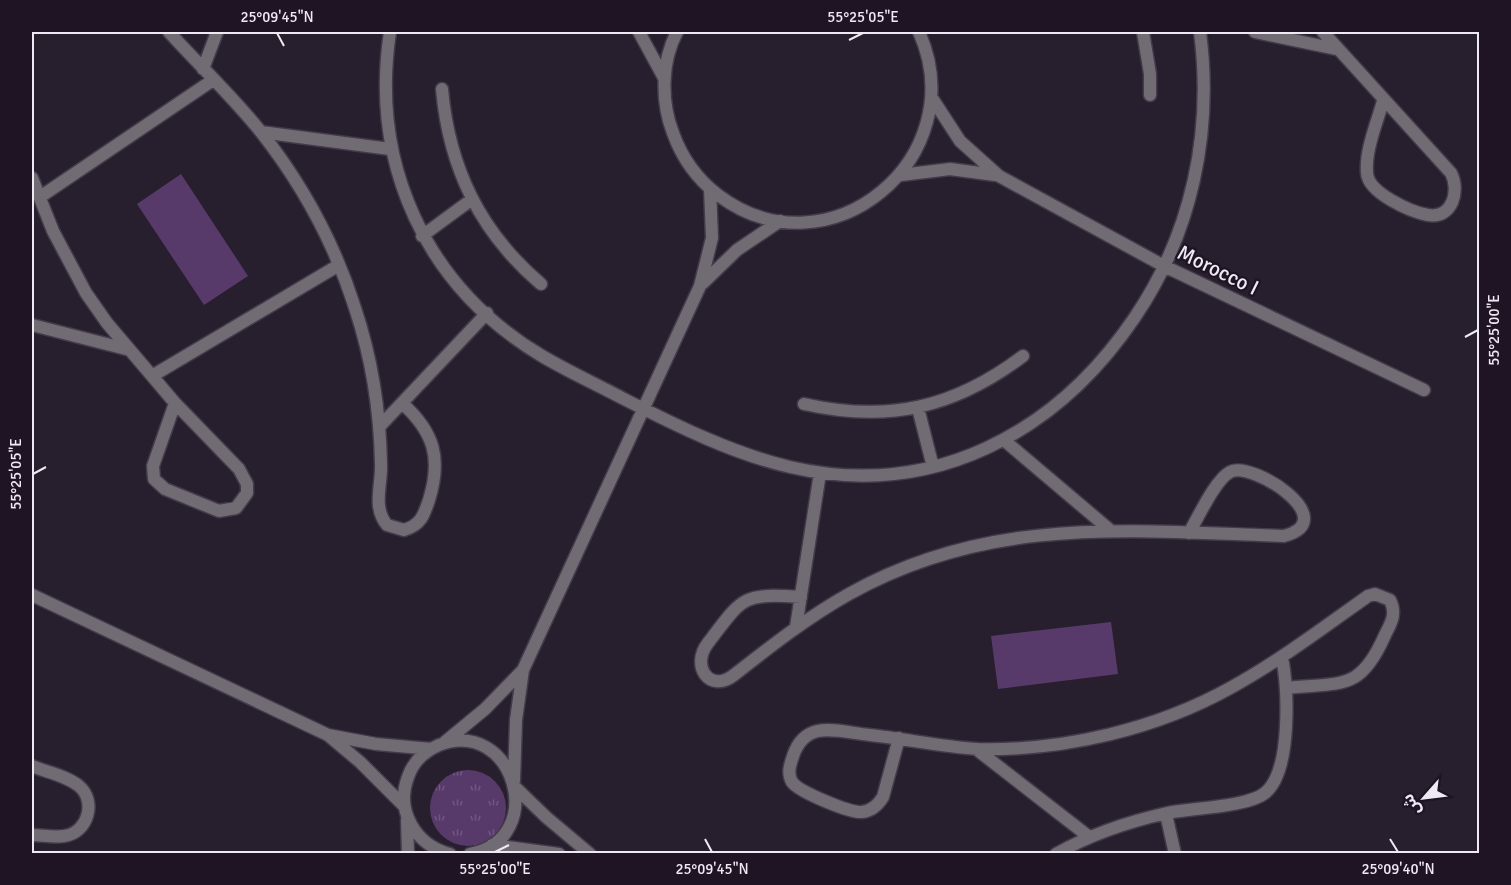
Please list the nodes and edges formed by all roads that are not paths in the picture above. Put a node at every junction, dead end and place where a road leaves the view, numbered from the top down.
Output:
1 (169, 32) edge
2 (218, 32) edge
3 (390, 32) edge
4 (639, 32) edge
5 (677, 32) edge
6 (919, 32) edge
7 (1143, 32) edge
8 (1200, 32) edge
9 (1256, 32) edge
10 (1323, 32) edge
11 (1336, 49) junction
12 (203, 69) junction
13 (213, 80) junction
14 (665, 80) junction
15 (442, 88) dead end
16 (1150, 95) dead end
17 (932, 98) junction
18 (1383, 101) junction
19 (261, 132) junction
20 (390, 149) junction
21 (901, 175) junction
22 (999, 176) junction
23 (32, 178) edge
24 (710, 189) junction
25 (40, 197) junction
26 (471, 200) junction
27 (780, 221) junction
28 (422, 236) junction
29 (339, 265) junction
30 (1164, 266) junction
31 (541, 284) dead end
32 (700, 286) junction
33 (487, 313) junction
34 (32, 325) edge
35 (130, 350) junction
36 (1023, 356) dead end
37 (152, 376) junction
38 (1424, 390) dead end
39 (175, 403) junction
40 (402, 403) junction
41 (804, 404) dead end
42 (918, 408) junction
43 (643, 409) junction
44 (381, 425) junction
45 (1005, 441) junction
46 (933, 467) junction
47 (820, 473) junction
48 (1110, 530) junction
49 (1189, 533) junction
50 (32, 596) edge
51 (801, 597) junction
52 (796, 627) junction
53 (1282, 657) junction
54 (523, 670) junction
55 (1286, 688) junction
56 (328, 735) junction
57 (899, 738) junction
58 (437, 747) junction
59 (976, 749) junction
60 (32, 766) edge
61 (515, 784) junction
62 (404, 806) junction
63 (1166, 814) junction
64 (407, 819) junction
65 (32, 835) edge
66 (1088, 836) junction
67 (486, 849) edge
68 (408, 854) edge
69 (450, 854) edge
70 (470, 854) edge
71 (559, 854) edge
72 (590, 854) edge
73 (1056, 854) edge
74 (1175, 854) edge

1 - 12 street
2 - 12 street
3 - 20 street
4 - 14 street
5 - 14 street
6 - 17 street
7 - 16 street
8 - 30 street
9 - 11 street
10 - 11 street
11 - 18 street
12 - 13 street
13 - 19 street
13 - 25 street
14 - 24 street
15 - 26 street
17 - 21 street
17 - 22 street, Morocco I
18 - 18 street
19 - 20 street
19 - 29 street
20 - 28 street
21 - 22 street, Morocco I
21 - 27 street
22 - 30 street, Morocco I
23 - 25 street
24 - 27 street
24 - 32 street
25 - 35 street
26 - 28 street
26 - 31 street
27 - 32 street
28 - 33 street
29 - 37 street
29 - 44 street
30 - 38 street, Morocco I
30 - 45 street
32 - 43 street
33 - 40 street
33 - 43 street
34 - 35 street
35 - 37 street
36 - 42 street
37 - 39 street
39 - 39 street
40 - 44 street
40 - 44 street
41 - 42 street
42 - 46 street
43 - 47 street
43 - 54 street
45 - 46 street
45 - 48 street
46 - 47 street
47 - 51 street
48 - 49 street
48 - 52 street
49 - 49 street
50 - 56 street
51 - 52 street
51 - 52 street
53 - 55 street
53 - 55 street
53 - 59 street
54 - 58 street
54 - 61 street
55 - 63 street
56 - 58 street
56 - 62 street
57 - 57 street
57 - 59 street
58 - 61 street
58 - 62 street
59 - 66 street
60 - 65 street
61 - 67 street
61 - 72 street
62 - 64 street
63 - 66 street
63 - 74 street
64 - 68 street
64 - 69 street
66 - 73 street
67 - 70 street
67 - 71 street

